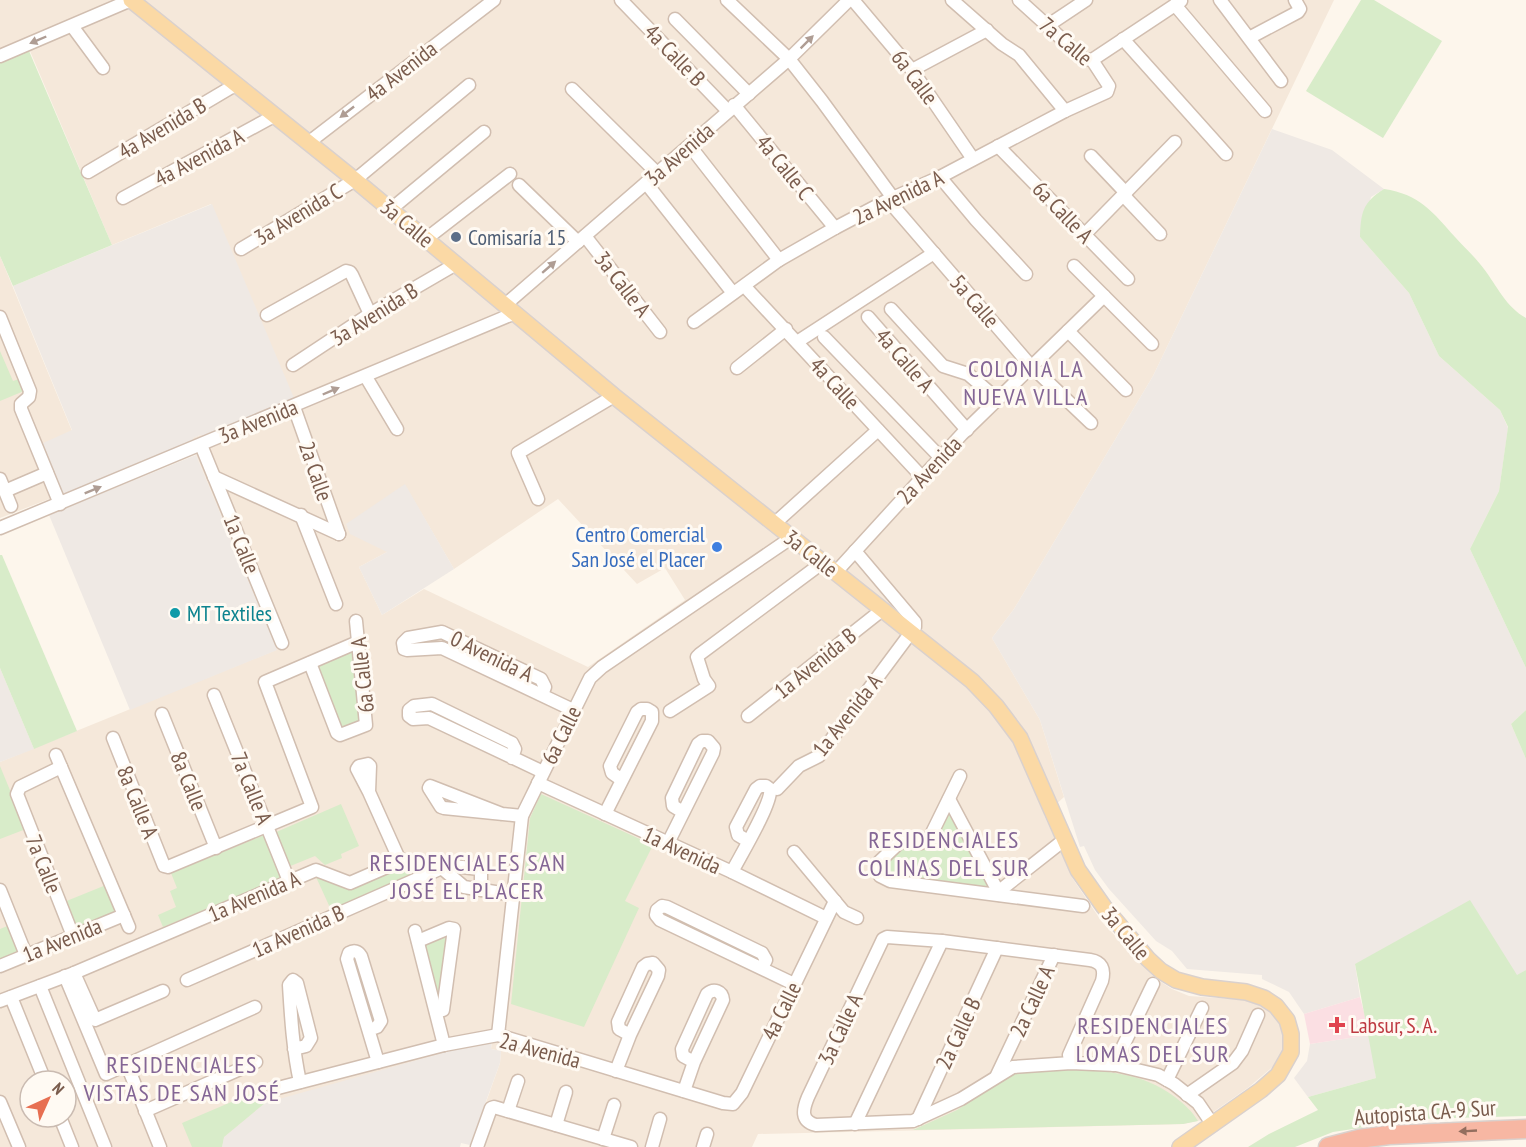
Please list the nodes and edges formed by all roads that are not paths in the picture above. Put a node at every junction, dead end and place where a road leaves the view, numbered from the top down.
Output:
1 (131, 0) edge
2 (494, 0) edge
3 (621, 0) edge
4 (727, 0) edge
5 (851, 0) edge
6 (952, 0) edge
7 (1018, 0) edge
8 (1086, 0) edge
9 (1295, 0) edge
10 (1222, 1) edge
11 (1178, 3) edge
12 (675, 19) dead end
13 (72, 26) junction
14 (1047, 26) junction
15 (987, 30) junction
16 (1249, 38) junction
17 (1123, 39) junction
18 (0, 56) edge
19 (789, 59) junction
20 (1092, 60) junction
21 (103, 68) dead end
22 (912, 70) junction
23 (1281, 81) dead end
24 (236, 84) junction
25 (469, 85) dead end
26 (1109, 86) joint
27 (572, 89) dead end
28 (749, 93) junction
29 (731, 108) junction
30 (1065, 111) junction
31 (1265, 111) dead end
32 (268, 119) junction
33 (484, 132) dead end
34 (1175, 142) dead end
35 (308, 143) junction
36 (690, 146) junction
37 (998, 146) junction
38 (1226, 154) dead end
39 (1091, 156) dead end
40 (973, 159) junction
41 (88, 172) dead end
42 (657, 173) junction
43 (510, 174) dead end
44 (940, 177) junction
45 (355, 180) junction
46 (646, 183) junction
47 (519, 185) dead end
48 (1125, 194) junction
49 (891, 199) junction
50 (124, 200) dead end
51 (390, 210) junction
52 (835, 228) junction
53 (1085, 234) junction
54 (1160, 234) dead end
55 (426, 239) junction
56 (581, 239) junction
57 (241, 249) dead end
58 (934, 254) junction
59 (779, 260) junction
60 (456, 264) junction
61 (1074, 266) dead end
62 (1026, 274) dead end
63 (1128, 279) dead end
64 (748, 290) dead end
65 (733, 293) junction
66 (1104, 296) junction
67 (510, 309) junction
68 (891, 309) dead end
69 (370, 314) junction
70 (267, 315) dead end
71 (0, 317) edge
72 (868, 317) dead end
73 (694, 322) dead end
74 (786, 329) junction
75 (1068, 331) junction
76 (660, 332) dead end
77 (824, 337) dead end
78 (797, 342) junction
79 (1152, 344) dead end
80 (293, 365) dead end
81 (1030, 365) junction
82 (737, 368) dead end
83 (366, 377) junction
84 (1126, 390) dead end
85 (614, 396) junction
86 (997, 399) junction
87 (294, 407) junction
88 (1091, 423) dead end
89 (397, 429) dead end
90 (878, 430) junction
91 (967, 430) junction
92 (201, 445) junction
93 (940, 458) junction
94 (47, 473) junction
95 (214, 477) junction
96 (922, 477) junction
97 (2, 485) edge
98 (538, 500) dead end
99 (60, 504) junction
100 (11, 506) dead end
101 (301, 515) junction
102 (774, 524) junction
103 (0, 528) edge
104 (791, 538) junction
105 (855, 551) junction
106 (822, 563) junction
107 (836, 573) junction
108 (336, 604) dead end
109 (882, 610) junction
110 (356, 621) dead end
111 (911, 633) junction
112 (358, 642) junction
113 (282, 643) dead end
114 (310, 663) junction
115 (214, 695) dead end
116 (542, 695) junction
117 (573, 710) junction
118 (670, 711) dead end
119 (162, 714) dead end
120 (748, 716) dead end
121 (113, 738) dead end
122 (56, 755) dead end
123 (512, 758) junction
124 (62, 767) junction
125 (960, 776) dead end
126 (540, 778) junction
127 (622, 780) junction
128 (777, 789) dead end
129 (369, 792) dead end
130 (949, 799) junction
131 (683, 812) junction
132 (942, 813) junction
133 (502, 814) junction
134 (605, 814) junction
135 (522, 816) junction
136 (959, 819) junction
137 (267, 827) junction
138 (1064, 840) junction
139 (748, 841) dead end
140 (668, 843) junction
141 (216, 848) junction
142 (794, 852) dead end
143 (400, 861) junction
144 (440, 866) junction
145 (732, 872) junction
146 (290, 881) junction
147 (0, 890) edge
148 (481, 890) junction
149 (999, 893) junction
150 (514, 895) junction
151 (835, 901) junction
152 (1083, 906) dead end
153 (826, 918) junction
154 (857, 918) dead end
155 (73, 936) junction
156 (942, 941) junction
157 (998, 948) junction
158 (26, 955) junction
159 (1054, 955) junction
160 (0, 966) edge
161 (762, 969) junction
162 (69, 974) junction
163 (187, 980) dead end
164 (794, 984) junction
165 (1153, 984) dead end
166 (40, 986) junction
167 (163, 990) dead end
168 (6, 999) edge
169 (255, 1007) dead end
170 (1202, 1008) dead end
171 (436, 1012) junction
172 (1258, 1016) dead end
173 (369, 1030) junction
174 (498, 1035) junction
175 (630, 1035) junction
176 (444, 1045) junction
177 (1011, 1046) junction
178 (294, 1050) junction
179 (1069, 1055) dead end
180 (256, 1062) dead end
181 (378, 1062) junction
182 (694, 1062) junction
183 (127, 1065) junction
184 (1023, 1065) junction
185 (1114, 1065) junction
186 (39, 1069) edge
187 (616, 1071) junction
188 (997, 1075) junction
189 (1167, 1080) junction
190 (518, 1081) dead end
191 (300, 1082) junction
192 (274, 1089) dead end
193 (684, 1091) junction
194 (566, 1092) dead end
195 (1187, 1095) junction
196 (0, 1102) edge
197 (734, 1103) joint
198 (614, 1105) dead end
199 (145, 1111) junction
200 (508, 1111) junction
201 (660, 1119) dead end
202 (918, 1119) junction
203 (855, 1124) junction
204 (556, 1125) junction
205 (1213, 1125) junction
206 (65, 1129) edge
207 (1526, 1129) edge
208 (707, 1134) dead end
209 (603, 1139) junction
210 (19, 1147) edge
211 (72, 1147) edge
212 (105, 1147) edge
213 (160, 1147) edge
214 (477, 1147) edge
215 (631, 1147) edge
216 (652, 1147) edge
217 (703, 1147) edge
218 (1180, 1147) edge
219 (1328, 1147) edge

1 - 13 street
1 - 24 main road, 3a Calle
2 -> 35 street, 4a Avenida
3 - 29 street, 4a Calle B
4 - 19 street, 5a Calle
19 -> 5 street, 3a Avenida
5 - 22 street, 6a Calle
6 - 15 street
7 - 14 street, 7a Calle
8 - 14 street
9 - 16 street
10 - 16 street
11 - 17 street
11 - 31 street
12 - 28 street
13 -> 18 street
13 - 21 street
14 - 20 street, 7a Calle
15 - 22 street
15 - 30 street
16 - 23 street
17 - 20 street
17 - 38 street
19 - 28 street, 3a Avenida
19 - 49 street, 5a Calle
20 - 26 street, 7a Calle
22 - 40 street, 6a Calle
24 - 32 main road, 3a Calle
24 - 41 street, 4a Avenida B
25 - 45 street, 3a Avenida C
26 - 30 street, 2a Avenida A
27 - 42 street
28 - 29 street, 3a Avenida
29 - 36 street, 3a Avenida
29 - 52 street, 4a Calle C
30 - 37 street, 2a Avenida A
32 - 35 main road, 3a Calle
32 - 50 street, 4a Avenida A
33 - 51 street
34 - 48 street
35 - 45 main road, 3a Calle
36 - 42 street, 3a Avenida
36 - 59 street
37 - 40 street, 2a Avenida A
37 - 53 street, 6a Calle A
39 - 48 street
40 - 44 street, 2a Avenida A
42 - 46 street, 3a Avenida
43 - 55 street
44 - 49 street, 2a Avenida A
44 - 62 street
45 - 51 main road, 3a Calle
45 - 57 street, 3a Avenida C
46 - 56 street, 3a Avenida
46 - 65 street
47 - 56 street, 3a Calle A
48 - 53 street
48 - 54 street
49 - 52 street, 2a Avenida A
49 - 58 street, 5a Calle
51 - 55 main road, 3a Calle
52 - 59 street, 2a Avenida A
53 - 63 street, 6a Calle A
55 - 60 main road, 3a Calle
67 -> 56 street, 3a Avenida
56 - 76 street, 3a Calle A
58 - 78 street
58 - 81 street, 5a Calle
59 - 65 street, 2a Avenida A
60 - 67 main road, 3a Calle
60 - 69 street, 3a Avenida B
61 - 66 street
64 - 74 street, 4a Calle
65 - 73 street, 2a Avenida A
66 - 75 street, 2a Avenida
66 - 79 street
67 - 83 street, 3a Avenida
67 - 85 main road, 3a Calle
68 - 86 street
69 - 70 street
69 - 80 street, 3a Avenida B
71 - 94 street
72 - 91 street, 4a Calle A
74 - 78 street, 4a Calle
74 - 82 street
75 - 81 street, 2a Avenida
75 - 84 street
77 - 93 street
78 - 90 street, 4a Calle
81 - 86 street, 2a Avenida
81 - 88 street, 5a Calle
87 -> 83 street, 3a Avenida
83 - 89 street
85 - 98 street
85 - 102 main road, 3a Calle
86 - 91 street, 2a Avenida
87 - 92 street, 3a Avenida
87 - 101 street, 2a Calle
90 - 96 street, 4a Calle
90 - 102 street
91 - 93 street, 2a Avenida
92 - 95 street, 1a Calle
99 -> 92 street, 3a Avenida
93 - 96 street, 2a Avenida
94 - 97 street
94 - 99 street
95 - 101 street
95 - 113 street, 1a Calle
96 - 105 street, 2a Avenida
97 - 100 street
99 - 103 street, 3a Avenida
101 - 108 street
102 - 104 main road, 3a Calle
104 - 106 main road, 3a Calle
104 - 117 street, 6a Calle
105 - 107 street, 2a Avenida
105 - 111 street
106 - 107 main road, 3a Calle
106 - 118 street
107 - 109 main road, 3a Calle
109 - 111 main road, 3a Calle
109 - 120 street, 1a Avenida B
110 - 112 street, 6a Calle A
111 - 128 street, 1a Avenida A
111 - 138 main road, 3a Calle
112 - 114 street
112 - 114 street, 6a Calle A
114 - 137 street
115 - 137 street, 7a Calle A
116 - 116 street, 0 Avenida A
116 - 117 street, 0 Avenida A
117 - 126 street, 6a Calle
119 - 141 street, 8a Calle
121 - 141 street, 8a Calle A
122 - 124 street
123 - 123 street, 1a Avenida
123 - 126 street, 1a Avenida
124 - 155 street, 7a Calle
124 - 155 street, 1a Avenida
125 - 130 street
126 - 134 street, 1a Avenida
126 - 135 street, 6a Calle
127 - 127 street
127 - 134 street
129 - 143 street
130 - 132 street
130 - 136 street
131 - 131 street
131 - 140 street
132 - 136 street
132 - 149 street
133 - 133 street
133 - 135 street
134 - 140 street, 1a Avenida
135 - 150 street, 6a Calle
136 - 149 street
137 - 141 street
137 - 146 street, 7a Calle A
138 - 149 street
138 - 205 main road, 3a Calle
139 - 145 street
140 - 145 street, 1a Avenida
142 - 151 street
143 - 144 street, 1a Avenida A
143 - 146 street, 1a Avenida A
144 - 148 street
144 - 148 street, 1a Avenida A
144 - 163 street, 1a Avenida B
145 - 153 street, 1a Avenida
146 - 162 street, 1a Avenida A
147 - 158 street
148 - 150 street
149 - 152 street
150 - 174 street, 6a Calle
151 - 153 street, 4a Calle
151 - 154 street
153 - 164 street, 4a Calle
155 - 158 street, 1a Avenida
156 - 157 street
156 - 203 street
156 - 203 street, 3a Calle A
157 - 159 street
157 - 202 street, 2a Calle B
158 - 160 street, 1a Avenida
159 - 177 street, 2a Calle A
159 - 179 street
161 - 161 street
161 - 164 street
162 - 166 street, 1a Avenida A
162 - 167 street
162 - 183 street
164 - 197 street, 4a Calle
165 - 185 street
166 - 168 street, 1a Avenida A
166 - 212 street
168 - 186 street
169 - 183 street
170 - 189 street
171 - 171 street
171 - 176 street
172 - 195 street
173 - 173 street
173 - 181 street
174 - 176 street, 2a Avenida
174 - 187 street, 2a Avenida
175 - 175 street
175 - 187 street
176 - 181 street, 2a Avenida
177 - 184 street, 2a Calle A
177 - 188 street, 2a Calle A
178 - 178 street
178 - 191 street
180 - 199 street
181 - 191 street, 2a Avenida
182 - 182 street
182 - 193 street
183 - 199 street
184 - 185 street
184 - 188 street
185 - 189 street
187 - 193 street, 2a Avenida
188 - 202 street
189 - 195 street
190 - 200 street
191 - 192 street, 2a Avenida
193 - 197 street, 2a Avenida
194 - 204 street
195 - 205 street
196 - 210 street
198 - 209 street
199 - 213 street
200 - 204 street
200 - 214 street
201 - 216 street
202 - 203 street
204 - 209 street
205 - 218 main road, 3a Calle
206 - 211 street
207 -> 219 highway, Autopista CA-9 Sur
208 - 217 street
209 - 215 street

